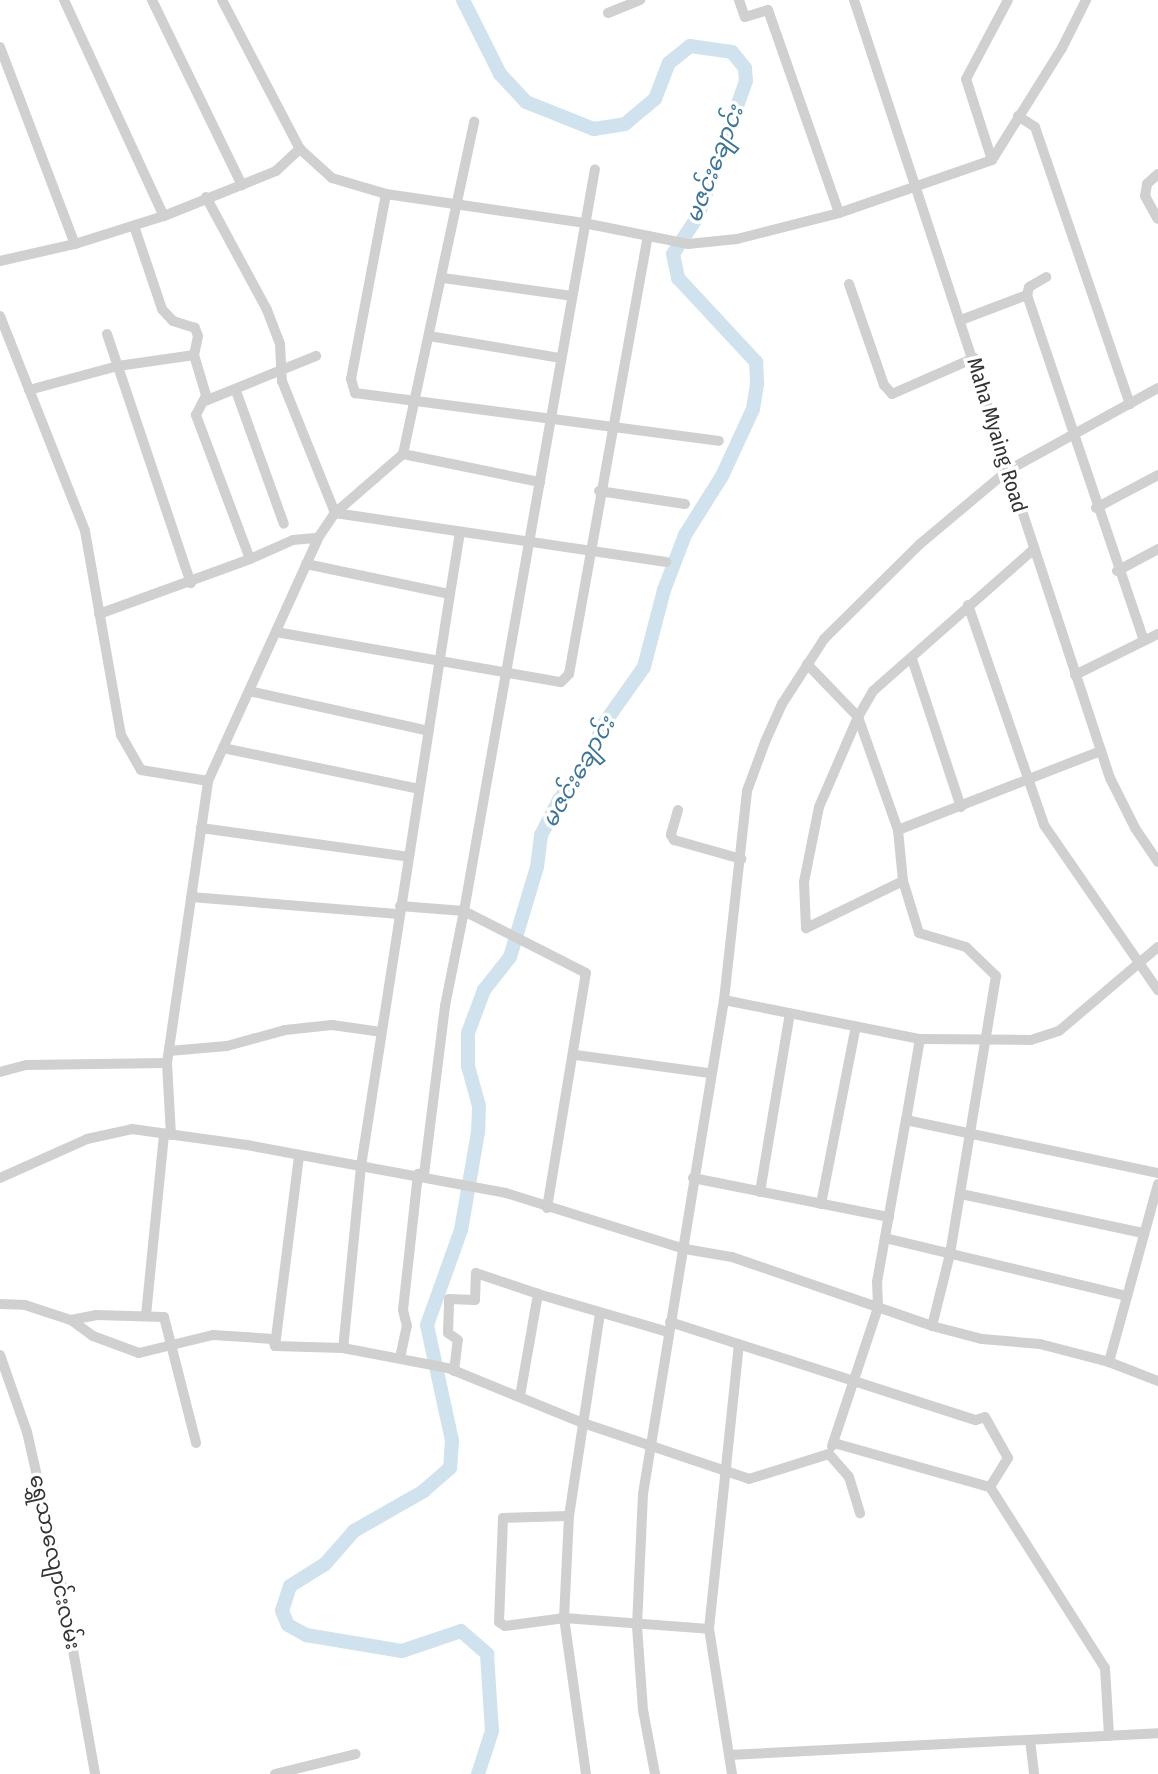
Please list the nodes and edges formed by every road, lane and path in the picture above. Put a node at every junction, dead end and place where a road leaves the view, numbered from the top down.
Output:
1 (64, 0) edge
2 (152, 0) edge
3 (222, 0) edge
4 (640, 0) edge
5 (739, 0) edge
6 (854, 0) edge
7 (1008, 0) edge
8 (1086, 0) edge
9 (608, 13) dead end
10 (0, 47) edge
11 (1018, 116) junction
12 (474, 122) dead end
13 (300, 149) junction
14 (992, 160) junction
15 (595, 169) dead end
16 (1158, 174) edge
17 (242, 185) junction
18 (916, 185) junction
19 (386, 194) junction
20 (206, 197) junction
21 (459, 205) junction
22 (839, 213) junction
23 (164, 215) junction
24 (1158, 219) edge
25 (584, 223) junction
26 (134, 226) junction
27 (649, 236) junction
28 (75, 244) junction
29 (0, 261) edge
30 (1046, 277) dead end
31 (443, 278) junction
32 (849, 284) dead end
33 (1027, 295) junction
34 (572, 296) junction
35 (0, 316) edge
36 (961, 320) junction
37 (107, 334) dead end
38 (429, 336) junction
39 (194, 355) junction
40 (316, 356) dead end
41 (561, 358) junction
42 (974, 358) junction
43 (118, 366) junction
44 (282, 373) junction
45 (1158, 388) edge
46 (29, 390) junction
47 (236, 391) junction
48 (415, 400) junction
49 (205, 401) junction
50 (1130, 404) junction
51 (551, 420) junction
52 (610, 429) junction
53 (1070, 435) junction
54 (719, 441) dead end
55 (403, 454) junction
56 (1007, 471) junction
57 (1158, 475) edge
58 (540, 482) junction
59 (599, 491) junction
60 (685, 504) dead end
61 (1096, 508) junction
62 (335, 513) junction
63 (284, 524) dead end
64 (460, 532) junction
65 (318, 538) junction
66 (530, 545) junction
67 (1034, 549) junction
68 (1158, 549) edge
69 (589, 552) junction
70 (250, 559) junction
71 (666, 562) dead end
72 (306, 564) junction
73 (1117, 571) junction
74 (191, 583) junction
75 (450, 594) junction
76 (968, 605) junction
77 (99, 614) junction
78 (276, 632) junction
79 (1158, 634) edge
80 (1144, 641) junction
81 (912, 659) junction
82 (439, 662) junction
83 (807, 664) junction
84 (508, 669) junction
85 (1074, 675) junction
86 (249, 691) junction
87 (858, 717) junction
88 (429, 731) junction
89 (223, 748) junction
90 (1101, 751) junction
91 (208, 781) junction
92 (1027, 781) junction
93 (419, 789) junction
94 (961, 807) junction
95 (678, 810) dead end
96 (201, 828) junction
97 (898, 830) junction
98 (409, 857) junction
99 (741, 859) junction
100 (1158, 862) edge
101 (903, 881) junction
102 (191, 897) junction
103 (399, 910) junction
104 (464, 911) junction
105 (1158, 947) edge
106 (1136, 963) junction
107 (1158, 990) edge
108 (723, 1000) junction
109 (790, 1013) junction
110 (856, 1026) junction
111 (381, 1032) junction
112 (920, 1039) junction
113 (985, 1041) junction
114 (169, 1051) junction
115 (576, 1055) junction
116 (167, 1063) junction
117 (0, 1072) edge
118 (710, 1073) junction
119 (906, 1120) junction
120 (972, 1133) junction
121 (167, 1135) junction
122 (299, 1156) junction
123 (360, 1166) junction
124 (1158, 1173) edge
125 (421, 1175) junction
126 (0, 1178) edge
127 (694, 1178) junction
128 (1158, 1184) edge
129 (760, 1192) junction
130 (961, 1194) junction
131 (821, 1204) junction
132 (547, 1208) junction
133 (889, 1217) junction
134 (1143, 1233) junction
135 (885, 1238) junction
136 (685, 1249) junction
137 (950, 1254) junction
138 (538, 1294) junction
139 (1127, 1296) junction
140 (0, 1304) edge
141 (878, 1308) junction
142 (600, 1314) junction
143 (146, 1315) junction
144 (71, 1320) junction
145 (932, 1326) junction
146 (669, 1327) junction
147 (169, 1343) junction
148 (739, 1345) junction
149 (275, 1346) junction
150 (343, 1348) junction
151 (0, 1355) edge
152 (400, 1358) junction
153 (1109, 1362) junction
154 (451, 1370) junction
155 (1158, 1381) edge
156 (855, 1382) junction
157 (520, 1396) junction
158 (583, 1423) junction
159 (196, 1443) dead end
160 (834, 1443) junction
161 (653, 1445) junction
162 (829, 1454) junction
163 (723, 1469) junction
164 (990, 1487) junction
165 (860, 1513) dead end
166 (569, 1516) junction
167 (564, 1618) junction
168 (637, 1626) junction
169 (709, 1629) junction
170 (1158, 1733) edge
171 (1109, 1736) junction
172 (1030, 1740) junction
173 (356, 1754) dead end
174 (729, 1755) junction
175 (95, 1774) edge
176 (275, 1774) edge
177 (586, 1774) edge
178 (655, 1774) edge
179 (732, 1774) edge
180 (1034, 1774) edge

1 - 23 street
2 - 17 street
3 - 13 street
4 - 9 street
5 - 22 street
6 - 18 street, Maha Myaing Road
7 - 14 street
8 - 11 street
10 - 28 street
11 - 14 street
11 - 50 street
12 - 21 street
13 - 17 street
13 - 19 street
14 - 18 street
15 - 25 street
16 - 24 street
17 - 20 street
18 - 22 street
18 - 36 street, Maha Myaing Road
19 - 21 street
19 - 48 street
20 - 23 street
20 - 44 street
21 - 25 street
21 - 31 street
22 - 27 street
23 - 26 street
25 - 27 street
25 - 34 street
26 - 28 street
26 - 39 street
27 - 52 street
28 - 29 street
30 - 33 street
31 - 34 street
31 - 38 street
32 - 42 street
33 - 36 street
33 - 53 street
34 - 41 street
35 - 46 street
36 - 42 street, Maha Myaing Road
37 - 43 street
38 - 41 street
38 - 48 street
39 - 43 street
39 - 49 street
40 - 44 street
41 - 51 street
42 - 56 street, Maha Myaing Road
43 - 46 street
43 - 74 street
44 - 47 street
44 - 62 street
45 - 50 street
46 - 77 street
47 - 49 street
47 - 63 street
48 - 51 street
48 - 55 street
49 - 70 street
50 - 53 street
51 - 52 street
51 - 58 street
52 - 54 street
52 - 59 street
53 - 56 street
53 - 61 street
55 - 58 street
55 - 62 street
56 - 67 street, Maha Myaing Road
56 - 83 street
57 - 61 street
58 - 66 street
59 - 60 street
59 - 69 street
61 - 73 street
62 - 64 street
62 - 65 street
64 - 66 street
64 - 75 street
65 - 70 street
65 - 72 street
66 - 69 street
66 - 84 street
67 - 76 street
67 - 85 street, Maha Myaing Road
68 - 73 street
69 - 71 street
69 - 84 street
70 - 74 street
72 - 75 street
72 - 78 street
73 - 80 street
74 - 77 street
75 - 82 street
76 - 81 street
76 - 92 street
77 - 91 street
78 - 82 street
78 - 86 street
79 - 80 street
80 - 85 street
81 - 87 street
81 - 94 street
82 - 84 street
82 - 88 street
83 - 87 street
83 - 99 street
84 - 104 street
85 - 90 street, Maha Myaing Road
86 - 88 street
86 - 89 street
87 - 97 street
87 - 101 street
88 - 93 street
89 - 91 street
89 - 93 street
90 - 92 street
90 - 100 street, Maha Myaing Road
91 - 96 street
92 - 94 street
92 - 106 street
93 - 98 street
94 - 97 street
95 - 99 street
96 - 98 street
96 - 102 street
97 - 101 street
98 - 103 street
99 - 108 street
101 - 113 street
102 - 103 street
102 - 114 street
103 - 104 street
103 - 111 street
104 - 115 street
104 - 125 street
105 - 106 street
106 - 107 street
106 - 113 street
108 - 109 street
108 - 118 street
109 - 110 street
109 - 129 street
110 - 112 street
110 - 131 street
111 - 114 street
111 - 123 street
112 - 113 street
112 - 119 street
113 - 120 street
114 - 116 street
115 - 118 street
115 - 132 street
116 - 117 street
116 - 121 street
118 - 127 street
119 - 120 street
119 - 133 street
120 - 124 street
120 - 130 street
121 - 122 street
121 - 126 street
121 - 143 street
122 - 123 street
122 - 149 street
123 - 125 street
123 - 150 street
125 - 132 street
125 - 152 street
127 - 129 street
127 - 136 street
128 - 134 street
129 - 131 street
130 - 134 street
130 - 137 street
131 - 133 street
132 - 136 street
133 - 135 street
134 - 139 street
135 - 137 street
135 - 141 street
136 - 141 street
136 - 146 street
137 - 139 street
137 - 145 street
138 - 142 street
138 - 154 street
138 - 157 street
139 - 153 street
140 - 144 street
141 - 145 street
141 - 156 street
142 - 146 street
142 - 158 street
143 - 144 street
143 - 147 street
144 - 147 street
145 - 153 street
146 - 148 street
146 - 161 street
147 - 149 street
147 - 159 street
148 - 156 street
148 - 163 street
149 - 150 street
150 - 152 street
151 - 175 street, ရွှေသာလျောင်းလမ်း
152 - 154 street
153 - 155 street
154 - 157 street
156 - 160 street
156 - 164 street
157 - 158 street
158 - 161 street
158 - 166 street
160 - 162 street
160 - 164 street
161 - 163 street
161 - 168 street
162 - 163 street
162 - 165 street
163 - 169 street
164 - 171 street
166 - 167 street
166 - 167 street
167 - 168 street
167 - 177 street
168 - 169 street
168 - 178 street
169 - 174 street
170 - 171 street
171 - 172 street
172 - 174 street
172 - 180 street
173 - 176 street
174 - 179 street

